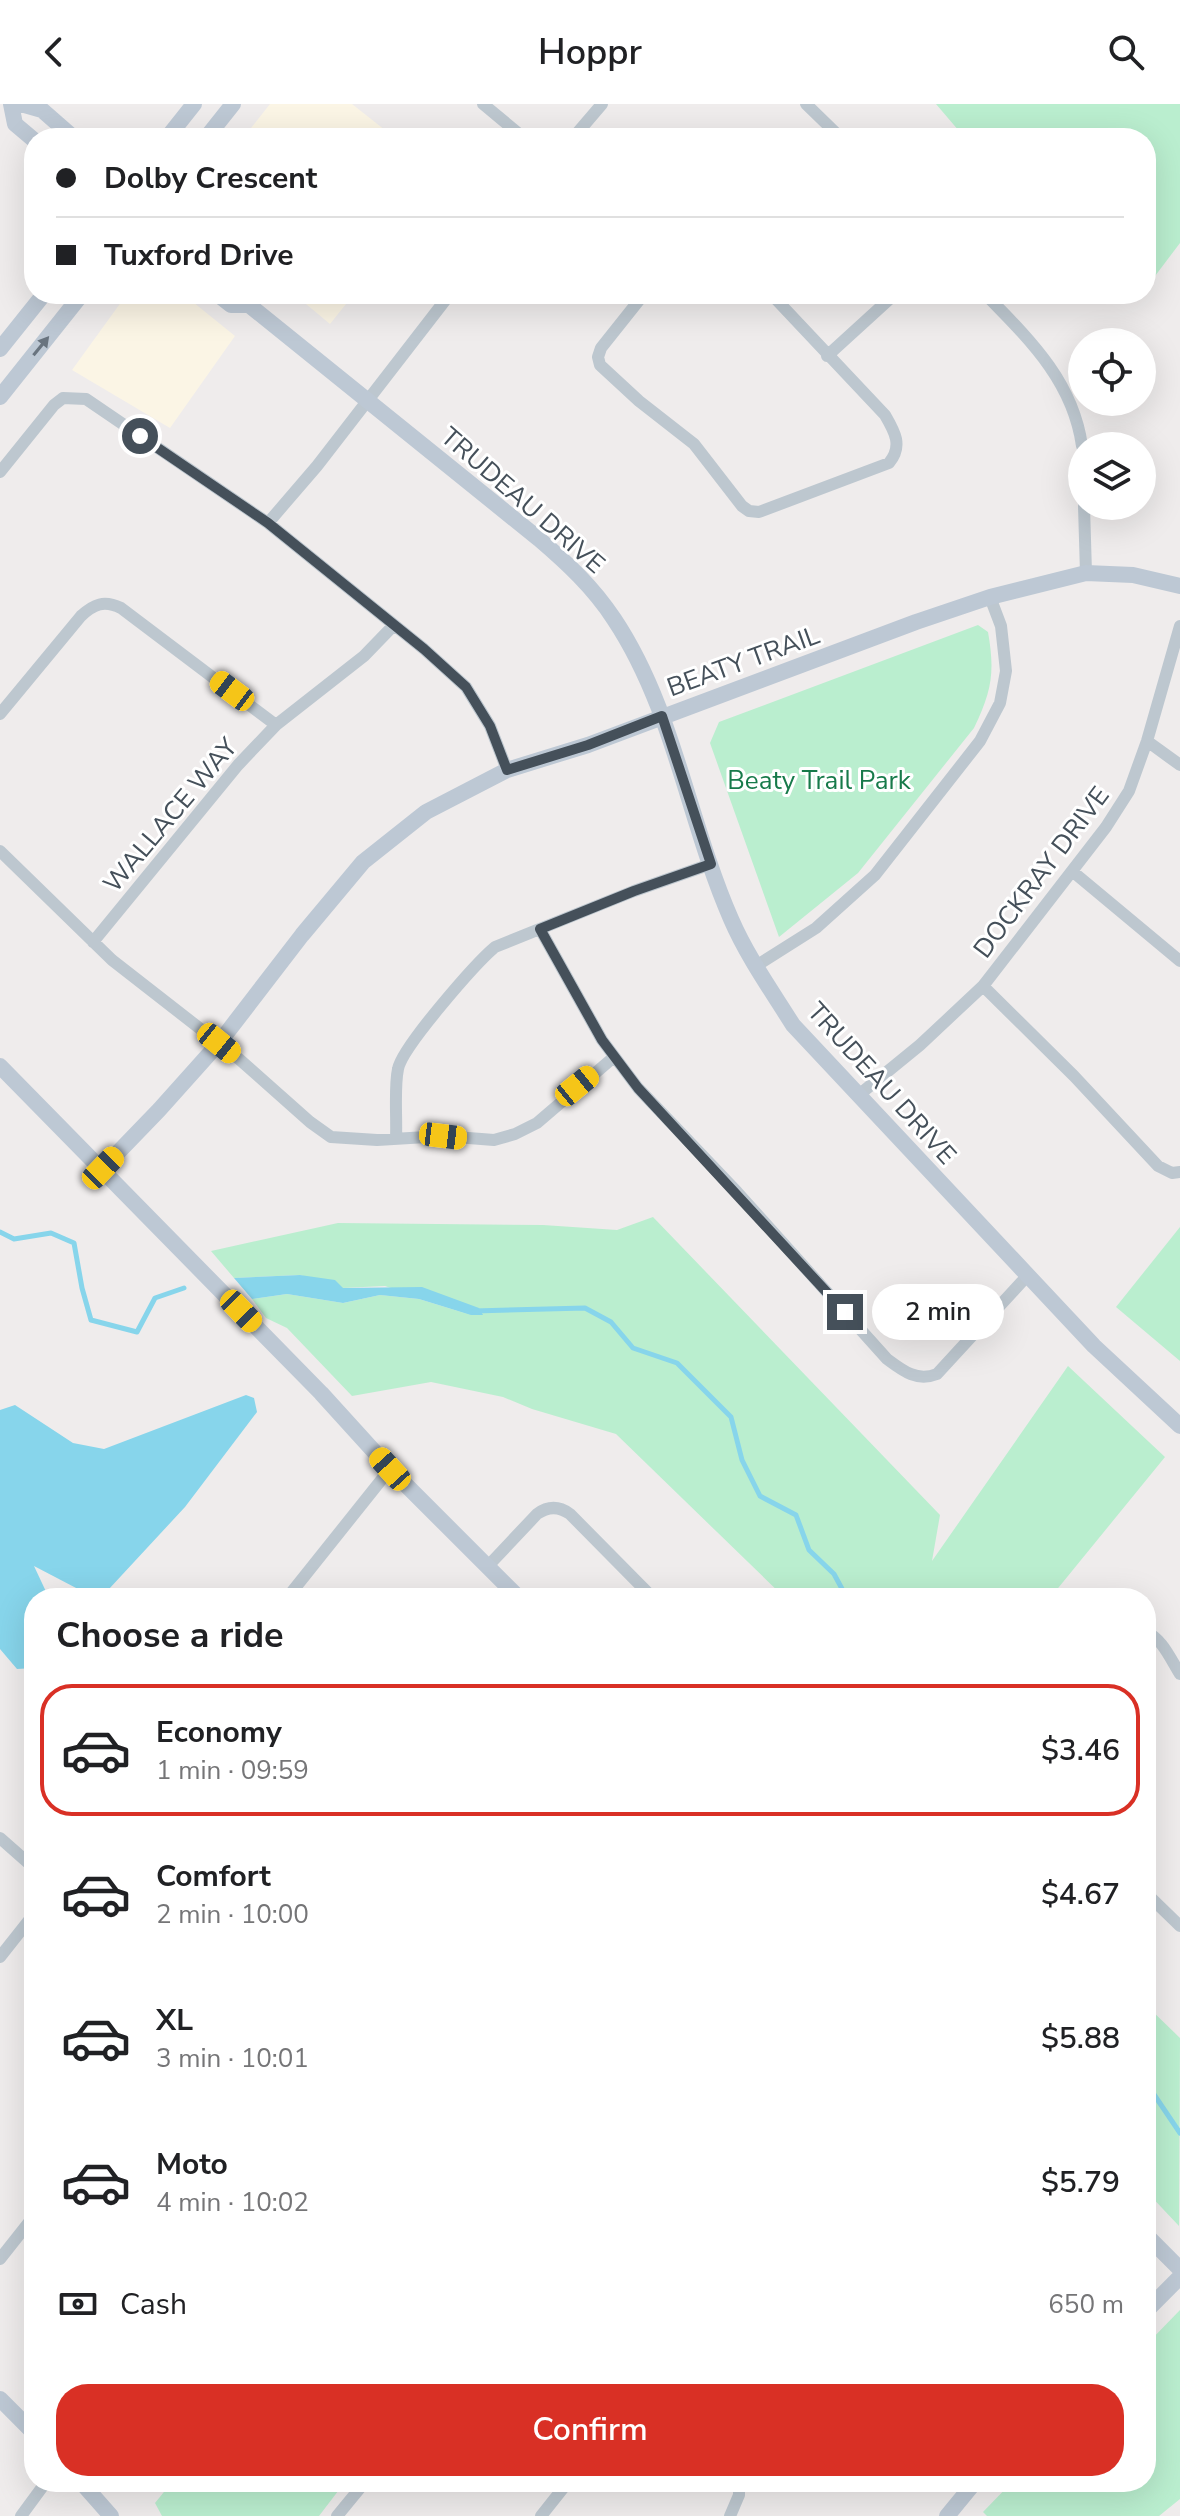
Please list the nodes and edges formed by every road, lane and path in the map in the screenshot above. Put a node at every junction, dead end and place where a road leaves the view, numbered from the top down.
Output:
1 (11, 104) edge
2 (21, 104) edge
3 (194, 104) edge
4 (233, 104) edge
5 (483, 104) edge
6 (602, 104) edge
7 (806, 104) edge
8 (63, 128) edge
9 (175, 128) edge
10 (214, 128) edge
11 (512, 128) edge
12 (582, 128) edge
13 (831, 128) edge
14 (24, 132) edge
15 (36, 304) edge
16 (74, 304) edge
17 (254, 304) edge
18 (442, 304) edge
19 (636, 304) edge
20 (780, 304) edge
21 (884, 304) edge
22 (994, 304) edge
23 (0, 349) edge
24 (827, 356) junction
25 (0, 397) edge
26 (366, 400) junction
27 (1080, 432) edge
28 (0, 472) edge
29 (1084, 520) edge
30 (268, 523) junction
31 (1086, 573) junction
32 (1180, 586) edge
33 (990, 597) junction
34 (393, 626) junction
35 (1180, 626) edge
36 (0, 714) edge
37 (662, 716) junction
38 (276, 725) junction
39 (1147, 741) junction
40 (1180, 765) edge
41 (507, 770) junction
42 (0, 851) edge
43 (711, 864) junction
44 (1072, 871) junction
45 (540, 929) junction
46 (93, 942) junction
47 (1180, 961) edge
48 (756, 966) junction
49 (983, 986) junction
50 (219, 1043) junction
51 (614, 1057) junction
52 (0, 1066) edge
53 (860, 1094) junction
54 (396, 1138) junction
55 (103, 1168) junction
56 (1180, 1172) edge
57 (1028, 1275) junction
58 (1180, 1426) edge
59 (390, 1469) junction
60 (488, 1566) junction
61 (295, 1588) edge
62 (509, 1588) edge
63 (643, 1588) edge
64 (1156, 1640) edge
65 (1180, 1674) edge
66 (0, 1838) edge
67 (24, 1859) edge
68 (1156, 1903) edge
69 (1180, 1926) edge
70 (24, 1927) edge
71 (0, 1957) edge
72 (24, 2229) edge
73 (1156, 2245) edge
74 (0, 2259) edge
75 (1180, 2269) edge
76 (1180, 2277) edge
77 (1156, 2301) edge
78 (0, 2399) edge
79 (24, 2423) edge
80 (39, 2492) edge
81 (90, 2492) edge
82 (357, 2492) edge
83 (560, 2492) edge
84 (739, 2492) edge
85 (964, 2492) edge
86 (21, 2516) edge
87 (111, 2516) edge
88 (337, 2516) edge
89 (541, 2516) edge
90 (730, 2516) edge
91 (947, 2516) edge

1 - 14 street
2 - 8 street
3 - 9 street
4 - 10 street
5 - 11 street
6 - 12 street
7 - 13 street
15 - 23 street
25 -> 16 street
17 - 26 street, TRUDEAU DRIVE
18 - 26 street
19 - 24 street
20 - 24 street
21 - 24 street
22 - 27 street
26 - 30 street
26 - 37 street, TRUDEAU DRIVE
28 - 30 street
29 - 31 street
30 - 34 street
31 - 32 street, BEATY TRAIL
31 - 33 street, BEATY TRAIL
33 - 37 street, BEATY TRAIL
33 - 48 street
34 - 38 street, WALLACE WAY
34 - 41 street
35 - 39 street, DOCKRAY DRIVE
36 - 38 street
37 - 41 street, BEATY TRAIL
37 - 43 street, TRUDEAU DRIVE
38 - 46 street, WALLACE WAY
39 - 40 street
39 - 44 street, DOCKRAY DRIVE
41 - 50 street, BEATY TRAIL
42 - 46 street
43 - 45 street
43 - 48 street, TRUDEAU DRIVE
44 - 47 street
44 - 49 street, DOCKRAY DRIVE
45 - 51 street
45 - 54 street
46 - 50 street
48 - 53 street, TRUDEAU DRIVE
49 - 53 street, DOCKRAY DRIVE
49 - 56 street
50 - 54 street
50 - 55 street, BEATY TRAIL
51 - 54 street
51 - 57 street
52 - 55 street
53 - 57 street, TRUDEAU DRIVE
55 - 59 street
57 - 58 street, TRUDEAU DRIVE
59 - 60 street
59 - 61 street
60 - 62 street
60 - 63 street
64 - 65 street
66 - 67 street
68 - 69 street
70 - 71 street
72 - 74 street
73 - 75 street
76 - 77 street
78 - 79 street
80 - 86 street
81 - 87 street
82 - 88 street
83 - 89 street
84 - 90 street
85 - 91 street

